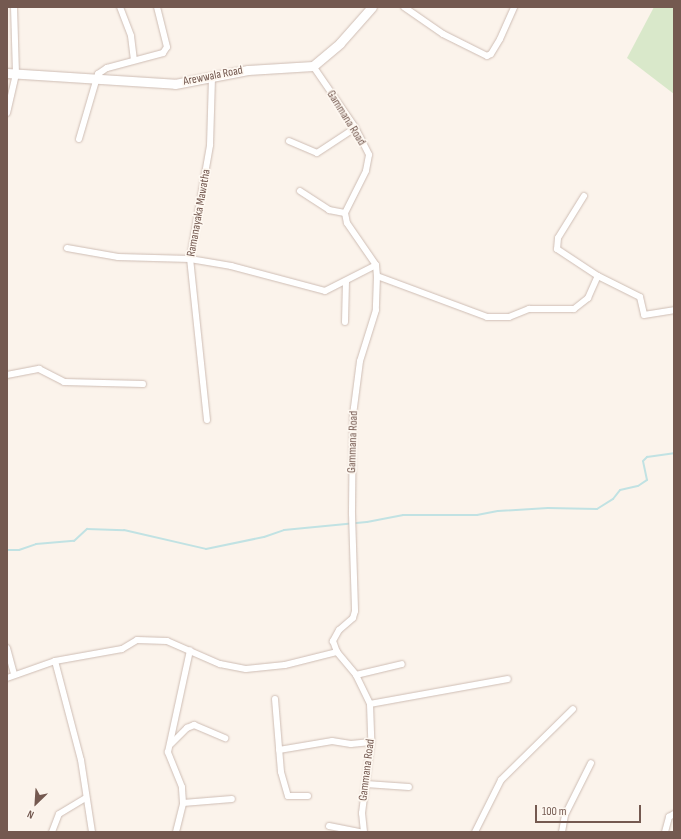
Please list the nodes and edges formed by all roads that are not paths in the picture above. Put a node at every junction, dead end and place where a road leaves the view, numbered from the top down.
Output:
1 (14, 7) edge
2 (120, 7) edge
3 (157, 7) edge
4 (372, 7) edge
5 (404, 7) edge
6 (514, 7) edge
7 (134, 60) junction
8 (313, 66) junction
9 (12, 73) edge
10 (212, 77) junction
11 (95, 80) junction
12 (7, 113) edge
13 (355, 128) junction
14 (79, 139) dead end
15 (289, 141) dead end
16 (300, 191) dead end
17 (584, 196) dead end
18 (345, 213) junction
19 (67, 248) dead end
20 (190, 259) junction
21 (376, 265) junction
22 (378, 276) junction
23 (598, 276) junction
24 (346, 281) junction
25 (674, 310) edge
26 (345, 322) dead end
27 (7, 375) edge
28 (142, 384) dead end
29 (207, 420) dead end
30 (7, 648) edge
31 (190, 650) junction
32 (337, 652) junction
33 (55, 660) junction
34 (402, 664) dead end
35 (14, 674) junction
36 (356, 675) junction
37 (7, 678) edge
38 (508, 679) dead end
39 (275, 699) dead end
40 (370, 704) junction
41 (573, 709) dead end
42 (225, 738) dead end
43 (371, 742) junction
44 (170, 745) junction
45 (280, 750) junction
46 (592, 763) dead end
47 (366, 784) junction
48 (409, 787) dead end
49 (308, 796) dead end
50 (86, 798) junction
51 (232, 799) dead end
52 (183, 803) junction
53 (674, 814) edge
54 (329, 826) dead end
55 (52, 832) edge
56 (92, 832) edge
57 (176, 832) edge
58 (360, 832) edge
59 (364, 832) edge
60 (475, 832) edge
61 (562, 832) edge
62 (665, 832) edge

1 - 9 street
2 - 7 street
3 - 7 street
4 - 8 street
5 - 6 street
7 - 11 street
8 - 10 street, Arewwala Road
8 - 13 street, Gammana Road
9 - 11 street, Arewwala Road
9 - 12 street
10 - 11 street, Arewwala Road
10 - 20 street, Ramanayaka Mawatha
11 - 14 street
13 - 15 street
13 - 18 street, Gammana Road
16 - 18 street
17 - 23 street
18 - 21 street, Gammana Road
19 - 20 street
20 - 24 street
20 - 29 street, Ramanayaka Mawatha
21 - 22 street, Gammana Road
21 - 24 street
22 - 23 street
22 - 32 street, Gammana Road
23 - 25 street
24 - 26 street
27 - 28 street
30 - 35 street
31 - 32 street
31 - 33 street
31 - 44 street
32 - 36 street, Gammana Road
33 - 35 street
33 - 50 street
34 - 36 street
35 - 37 street
36 - 40 street, Gammana Road
38 - 40 street
39 - 45 street
40 - 43 street, Gammana Road
41 - 60 street
42 - 44 street
43 - 45 street
43 - 47 street, Gammana Road
44 - 52 street
45 - 49 street
46 - 61 street
47 - 48 street
47 - 59 street, Gammana Road
50 - 55 street
50 - 56 street
51 - 52 street
52 - 57 street
53 - 62 street
54 - 58 street

